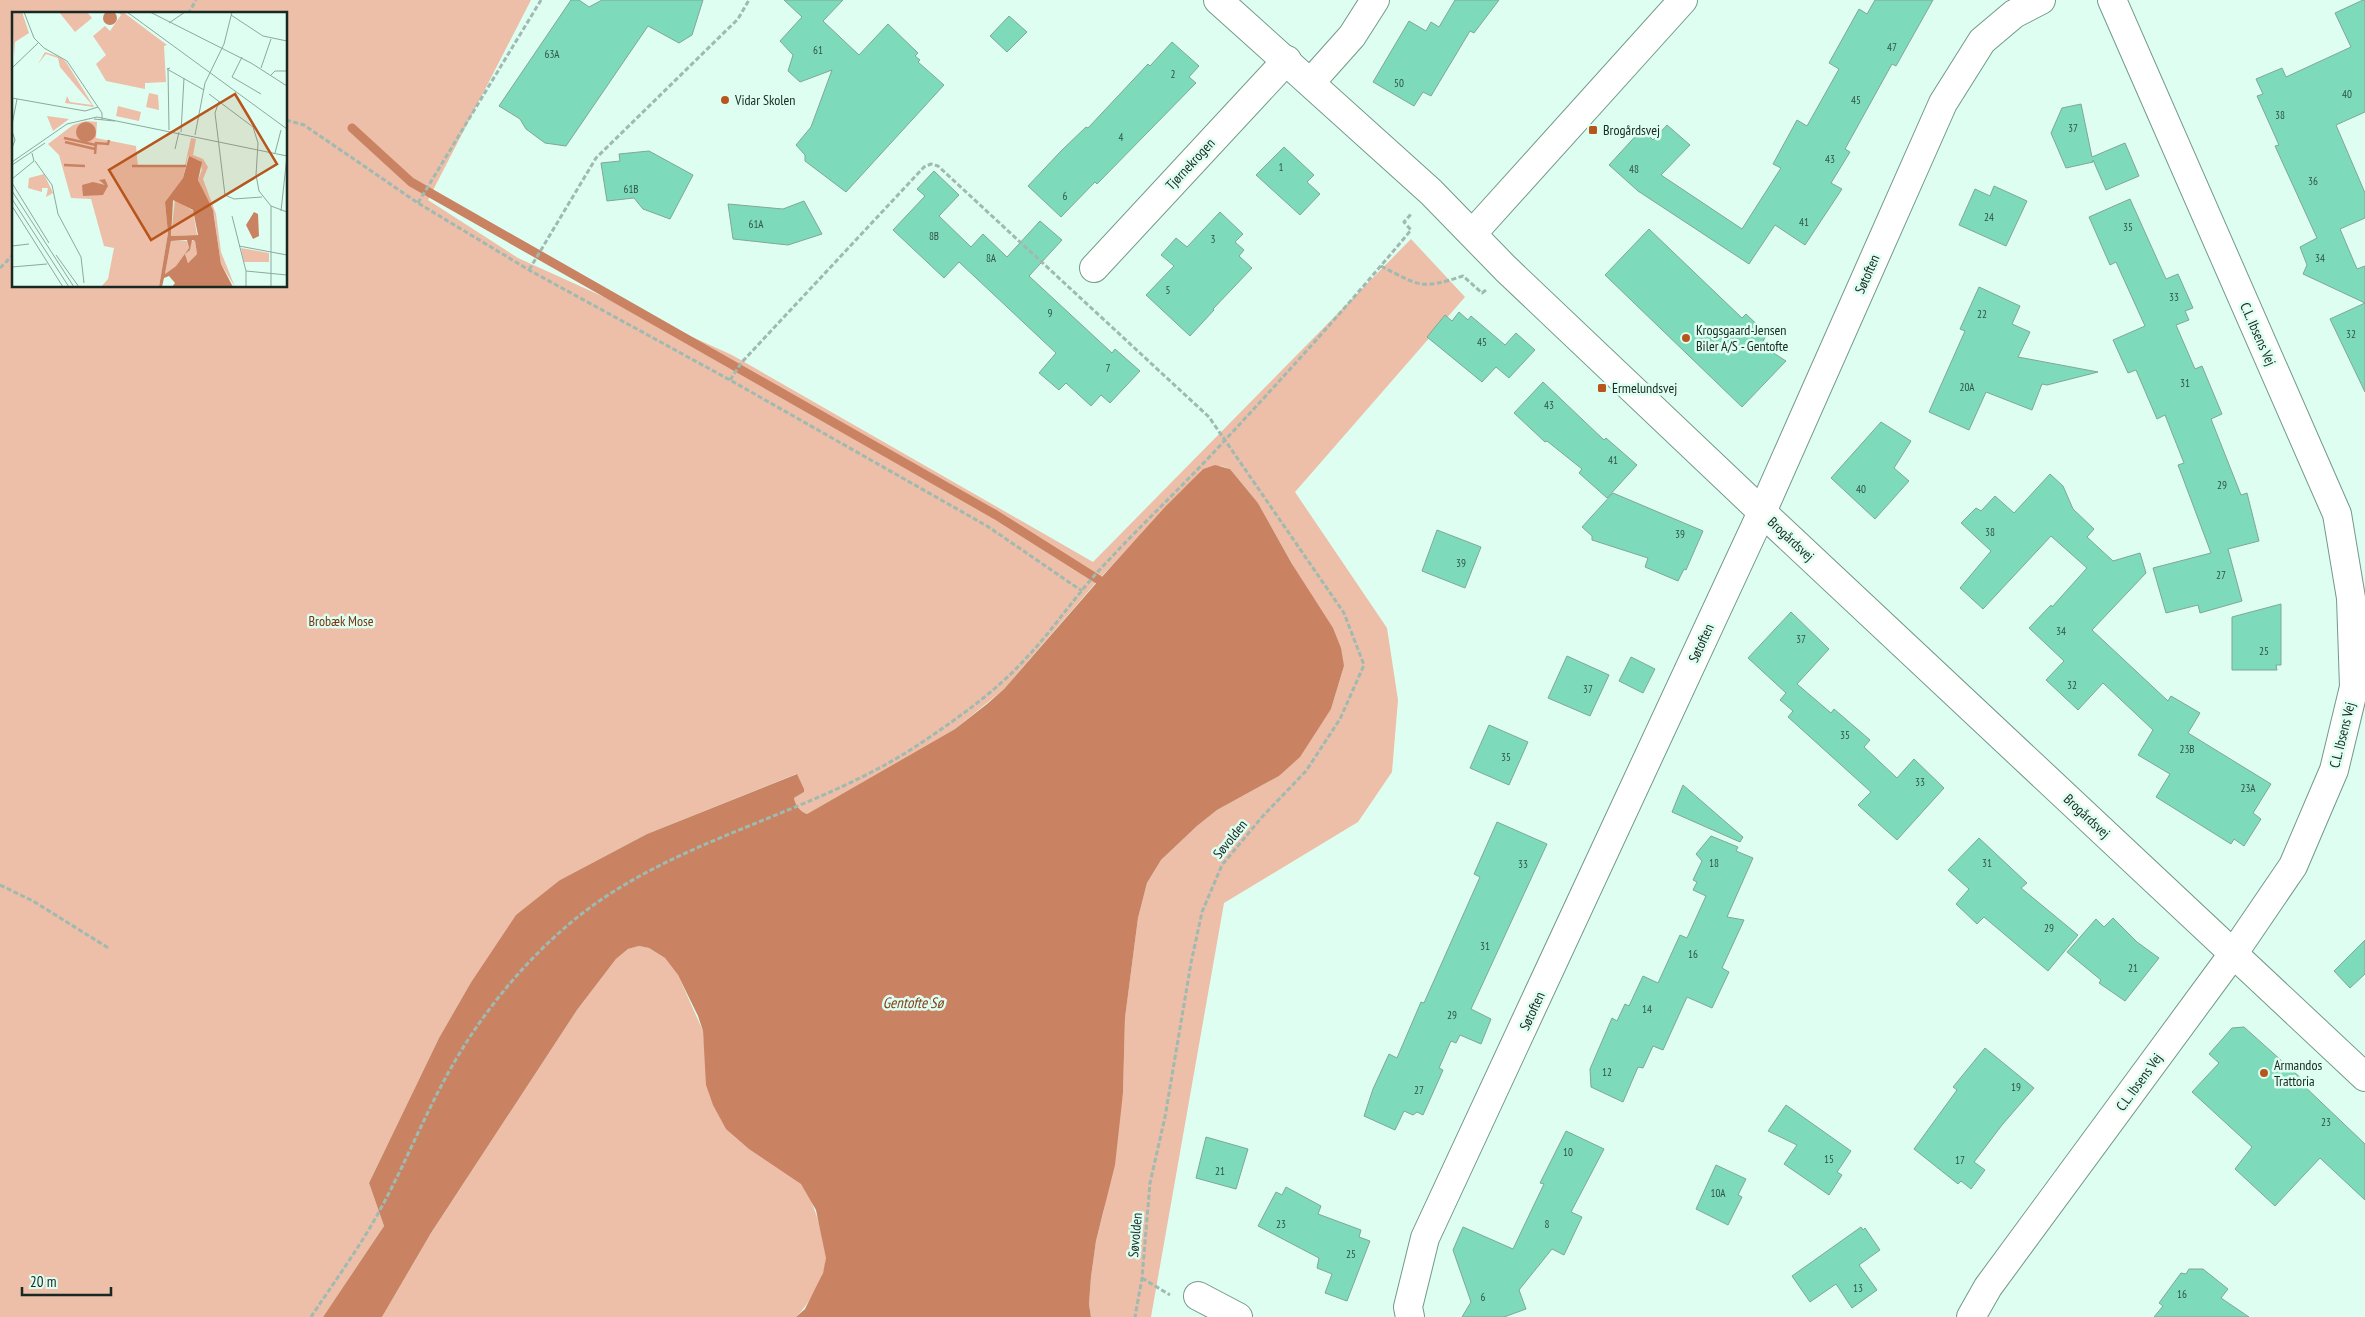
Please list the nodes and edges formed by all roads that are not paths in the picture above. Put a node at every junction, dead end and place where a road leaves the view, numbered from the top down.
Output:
1 (1218, 0) edge
2 (1375, 0) edge
3 (1683, 0) edge
4 (2041, 0) edge
5 (2112, 0) edge
6 (1286, 60) junction
7 (1311, 82) junction
8 (1472, 234) junction
9 (1094, 268) dead end
10 (1762, 512) junction
11 (2233, 954) junction
12 (2365, 1077) edge
13 (1198, 1296) dead end
14 (1238, 1317) edge
15 (1410, 1317) edge
16 (1971, 1317) edge

1 - 6 street, Brogårdsvej
2 - 7 street
3 - 8 street
4 - 10 street, Søtoften
5 - 11 street, C.L. Ibsens Vej
6 - 7 street, Brogårdsvej
6 - 9 street, Tjørnekrogen
7 - 8 street, Brogårdsvej
8 - 10 street, Brogårdsvej
10 - 11 street, Brogårdsvej
10 - 15 street, Søtoften
11 - 12 street, Brogårdsvej
11 - 16 street, C.L. Ibsens Vej
13 - 14 street

